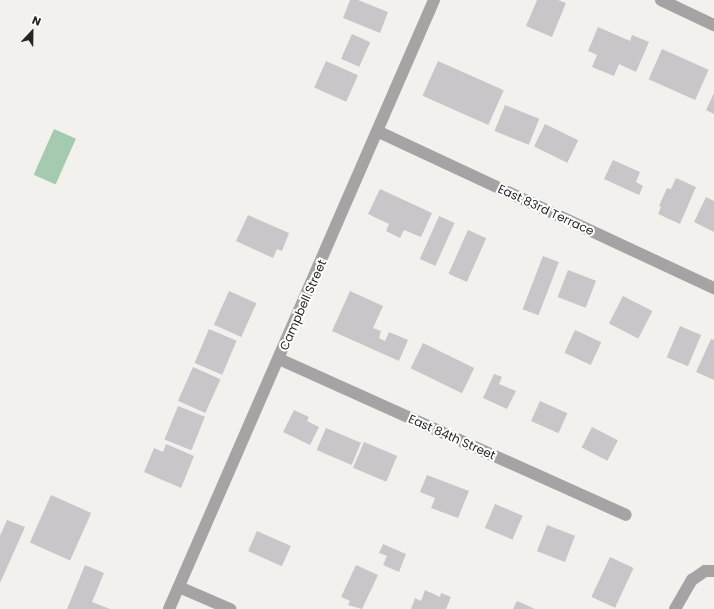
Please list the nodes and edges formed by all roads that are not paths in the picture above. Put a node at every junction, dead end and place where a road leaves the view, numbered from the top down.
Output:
1 (434, 0) edge
2 (661, 0) edge
3 (714, 24) edge
4 (378, 132) junction
5 (714, 288) edge
6 (279, 359) junction
7 (626, 515) dead end
8 (714, 571) edge
9 (179, 586) junction
10 (169, 609) edge
11 (230, 609) edge
12 (675, 609) edge

1 - 4 street, Campbell Street
2 - 3 street
4 - 5 street, East 83rd Terrace
4 - 6 street, Campbell Street
6 - 7 street, East 84th Street
6 - 9 street, Campbell Street
8 - 12 street
9 - 10 street, Campbell Street
9 - 11 street

